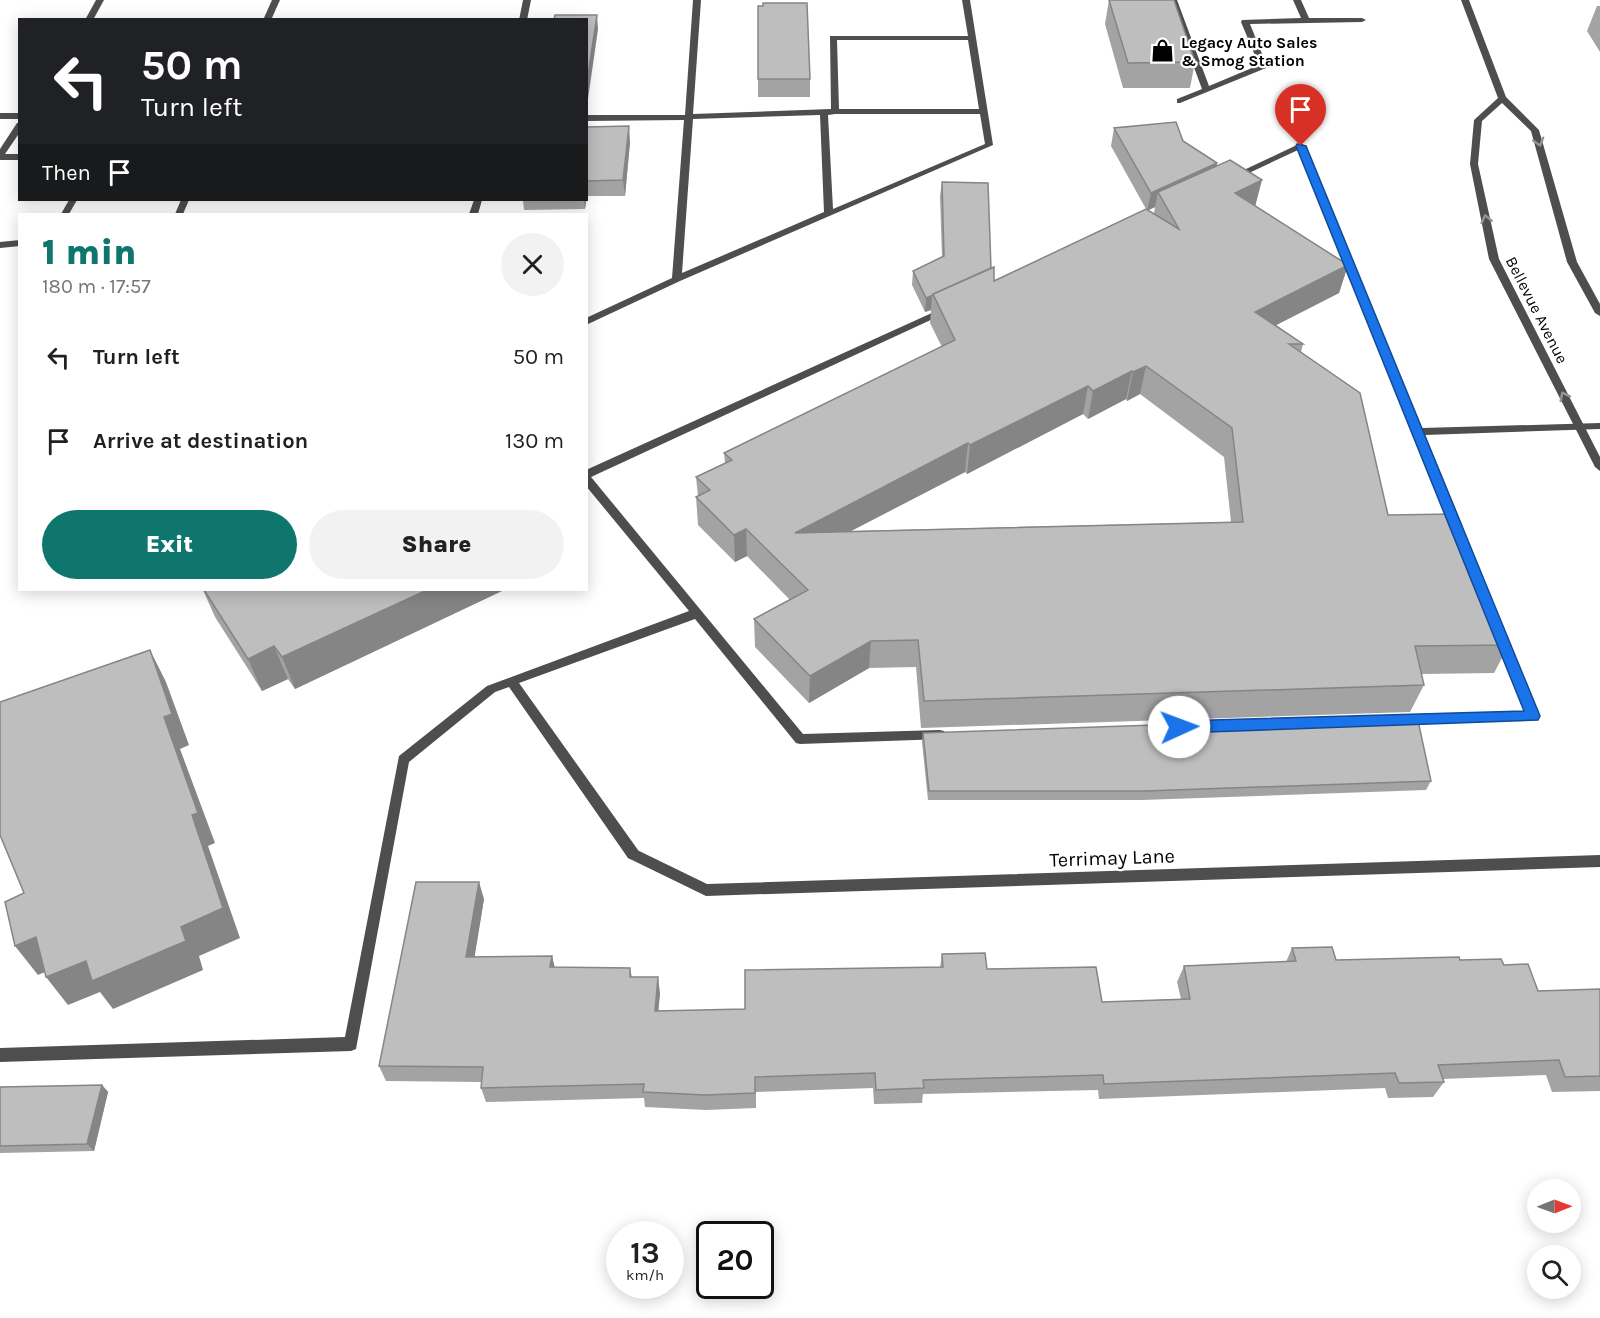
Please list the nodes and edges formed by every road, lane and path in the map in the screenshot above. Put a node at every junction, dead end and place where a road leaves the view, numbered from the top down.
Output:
1 (100, 0) edge
2 (276, 0) edge
3 (526, 0) edge
4 (697, 0) edge
5 (966, 0) edge
6 (1173, 0) edge
7 (1298, 0) edge
8 (1465, 0) edge
9 (89, 18) edge
10 (268, 18) edge
11 (523, 18) edge
12 (1306, 20) junction
13 (1362, 20) dead end
14 (972, 38) junction
15 (1207, 90) junction
16 (1502, 98) junction
17 (1180, 101) dead end
18 (984, 111) junction
19 (824, 112) junction
20 (835, 112) junction
21 (0, 116) edge
22 (18, 116) edge
23 (688, 117) junction
24 (588, 118) edge
25 (18, 128) edge
26 (0, 157) edge
27 (18, 157) edge
28 (1225, 181) edge
29 (828, 214) junction
30 (18, 243) edge
31 (0, 245) edge
32 (677, 279) junction
33 (955, 305) edge
34 (1600, 314) edge
35 (588, 321) edge
36 (1600, 426) edge
37 (1580, 427) junction
38 (1419, 432) junction
39 (1600, 467) edge
40 (588, 476) edge
41 (588, 479) edge
42 (1462, 538) edge
43 (697, 613) junction
44 (1498, 627) edge
45 (510, 681) junction
46 (1391, 720) edge
47 (954, 734) edge
48 (1600, 861) edge
49 (0, 1055) edge

1 - 9 street
2 - 10 street
3 - 11 street
4 - 23 street
5 - 14 street
6 - 15 street
7 - 12 street
8 - 16 street
12 - 13 street
12 - 15 street
14 - 18 street
14 - 20 street
15 - 17 street
16 -> 34 street
37 -> 16 street, Bellevue Avenue
18 - 20 street
18 - 29 street
19 - 20 street
19 - 23 street
19 - 29 street
21 - 22 street
23 - 24 street
23 - 32 street
25 - 26 street
26 - 27 street
28 - 38 street
29 - 32 street
30 - 31 street
32 - 35 street
33 - 40 street
36 - 37 street
37 - 38 street
37 - 39 street, Bellevue Avenue
38 - 42 street
41 - 43 street
43 - 45 street
43 - 47 street
44 - 46 street
45 - 48 street, Terrimay Lane
45 - 49 street

